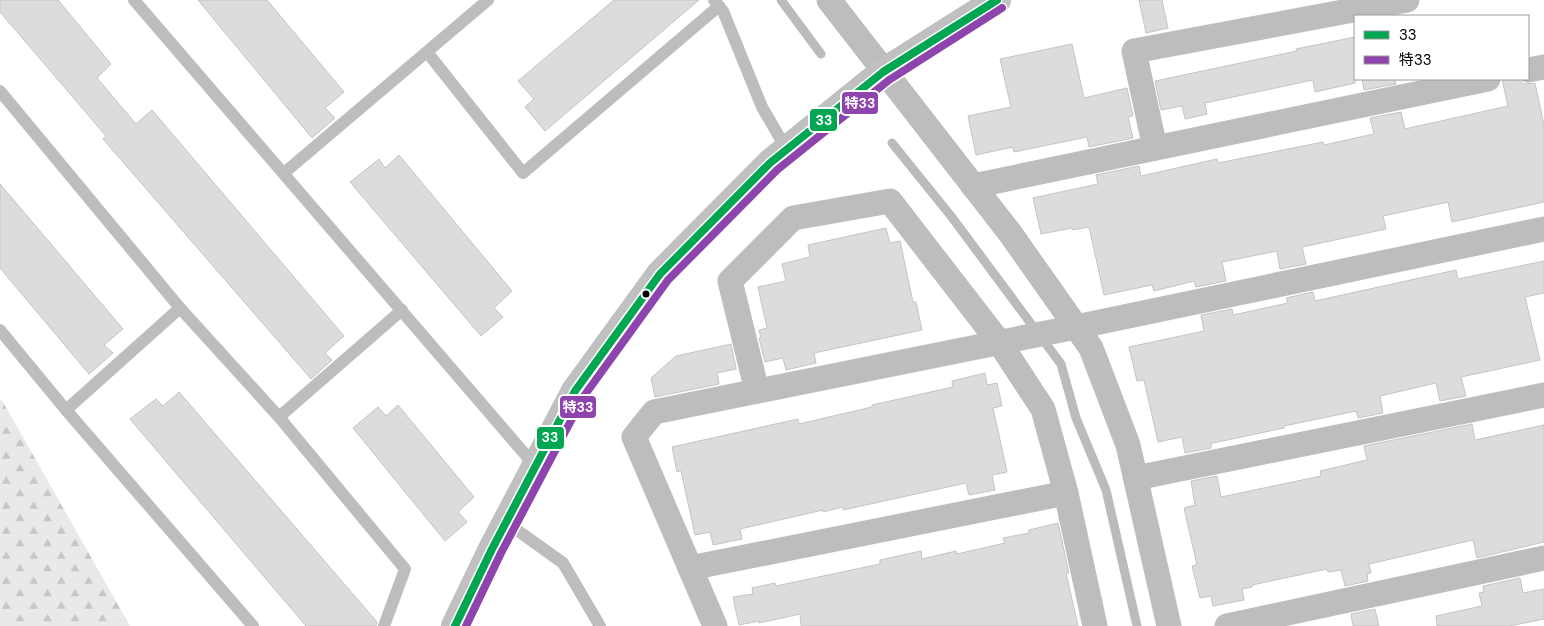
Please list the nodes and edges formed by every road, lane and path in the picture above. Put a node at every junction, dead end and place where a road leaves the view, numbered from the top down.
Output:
1 (134, 0) edge
2 (488, 0) edge
3 (829, 0) edge
4 (997, 0) edge
5 (1407, 0) edge
6 (716, 3) edge
7 (427, 52) junction
8 (1544, 67) edge
9 (1529, 70) edge
10 (883, 72) junction
11 (1483, 80) edge
12 (0, 91) edge
13 (1155, 148) junction
14 (787, 150) junction
15 (284, 173) junction
16 (973, 186) junction
17 (1544, 229) edge
18 (180, 308) junction
19 (402, 310) junction
20 (1076, 327) junction
21 (0, 330) edge
22 (999, 342) junction
23 (757, 391) junction
24 (1544, 395) edge
25 (66, 410) junction
26 (279, 417) junction
27 (536, 467) junction
28 (1136, 478) junction
29 (1066, 493) junction
30 (507, 523) junction
31 (1544, 558) edge
32 (690, 568) junction
33 (253, 626) edge
34 (384, 626) edge
35 (455, 626) edge
36 (600, 626) edge
37 (715, 626) edge
38 (1095, 626) edge
39 (1169, 626) edge
40 (1227, 626) edge

1 - 15 lane
2 - 7 lane
3 - 10 street
4 - 10 street
5 - 13 street
6 - 7 lane
6 - 14 lane
7 - 15 lane
8 - 9 street
10 - 14 street
10 - 16 street
11 - 13 street
12 - 18 lane
13 - 16 street
14 - 27 street
15 - 19 lane
16 - 20 street
17 - 20 street
18 - 25 lane
18 - 26 lane
19 - 26 lane
19 - 27 lane
20 - 22 street
20 - 28 street
21 - 25 lane
22 - 23 street
22 - 23 street
22 - 29 street
23 - 32 street
24 - 28 street
25 - 33 lane
26 - 34 lane
27 - 30 street
28 - 39 street
29 - 32 street
29 - 38 street
30 - 35 street
30 - 36 lane
31 - 40 street
32 - 37 street

